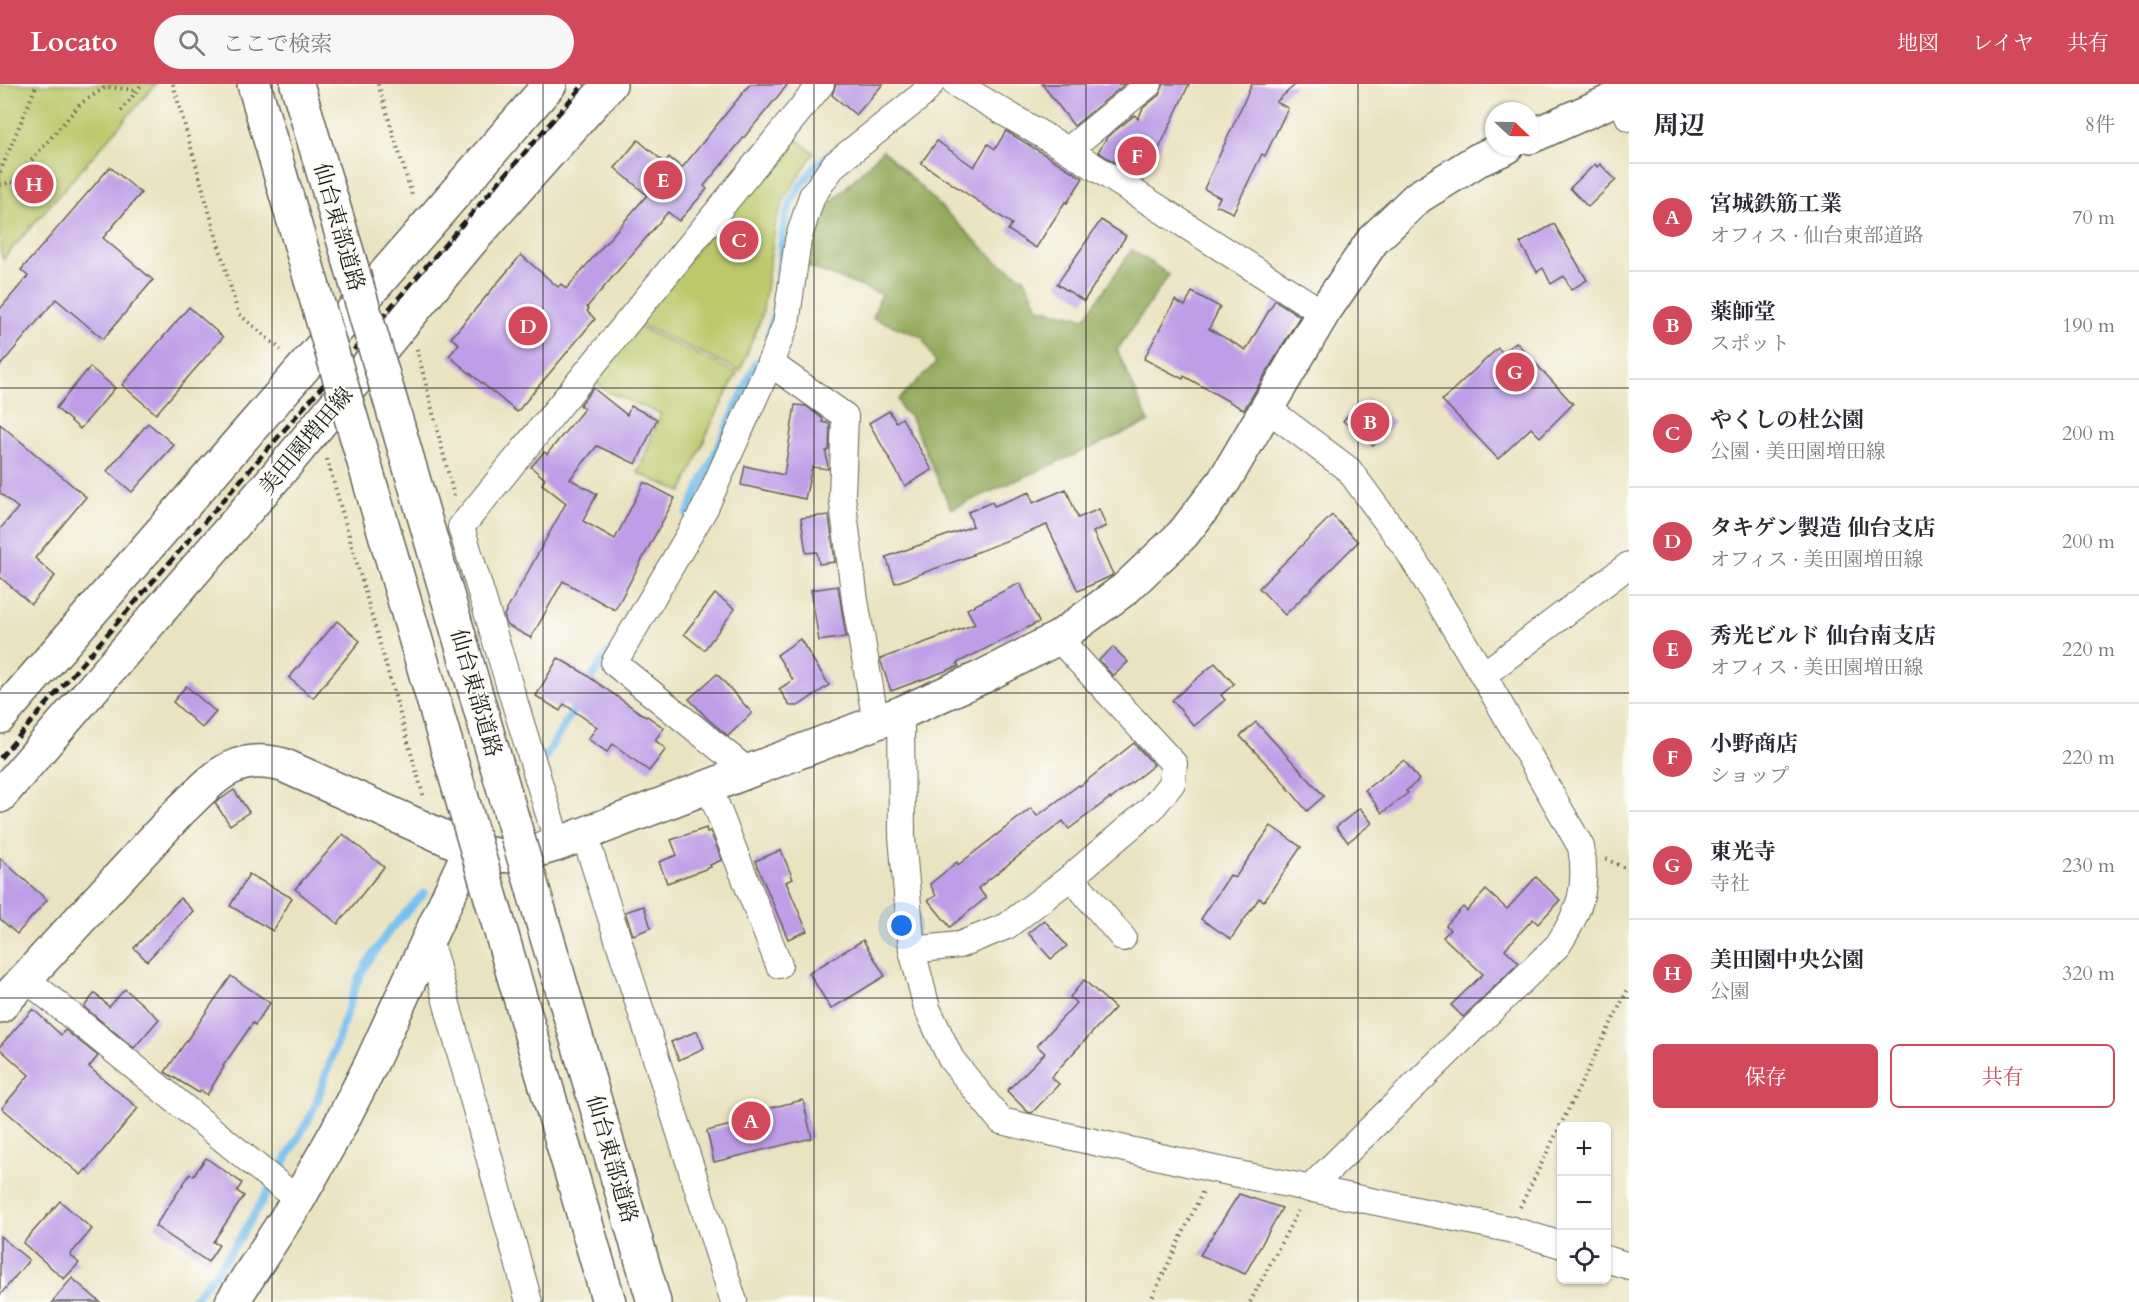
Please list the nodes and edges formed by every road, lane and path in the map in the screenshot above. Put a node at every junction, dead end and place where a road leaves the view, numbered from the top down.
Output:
1 (37, 84) edge
2 (142, 84) edge
3 (173, 84) edge
4 (254, 84) edge
5 (297, 84) edge
6 (378, 84) edge
7 (550, 84) edge
8 (610, 84) edge
9 (821, 84) edge
10 (931, 84) edge
11 (956, 84) edge
12 (1149, 84) edge
13 (138, 90) junction
14 (1623, 98) edge
15 (121, 111) dead end
16 (1539, 133) edge
17 (1068, 150) junction
18 (1488, 156) edge
19 (0, 172) edge
20 (0, 185) edge
21 (415, 204) dead end
22 (1323, 313) junction
23 (417, 348) dead end
24 (286, 354) dead end
25 (770, 363) junction
26 (1268, 409) junction
27 (326, 455) dead end
28 (461, 527) junction
29 (1629, 564) edge
30 (1058, 638) junction
31 (1483, 675) junction
32 (0, 717) edge
33 (889, 718) junction
34 (750, 772) junction
35 (709, 787) junction
36 (0, 795) edge
37 (433, 832) junction
38 (571, 839) junction
39 (470, 849) junction
40 (1071, 877) junction
41 (1123, 938) dead end
42 (429, 939) junction
43 (912, 950) junction
44 (780, 965) dead end
45 (25, 978) junction
46 (1629, 987) edge
47 (0, 1006) edge
48 (1214, 1169) junction
49 (1309, 1189) junction
50 (290, 1194) junction
51 (1509, 1229) junction
52 (1557, 1243) edge
53 (1611, 1261) edge
54 (1629, 1266) edge
55 (232, 1302) edge
56 (529, 1302) edge
57 (609, 1302) edge
58 (654, 1302) edge
59 (734, 1302) edge
60 (1150, 1302) edge
61 (1250, 1302) edge

1 - 19 path
2 - 13 path
3 - 24 path
4 - 57 main road, 仙台東部道路, bridge
5 - 58 main road, 仙台東部道路, bridge
6 - 21 path
7 - 32 main road
8 - 36 main road, 美田園増田線
9 - 28 street
10 - 25 street
11 - 17 street
12 - 17 street
13 - 15 path
13 - 20 path
14 - 16 main road
17 - 22 street
18 - 22 main road
22 - 26 main road
23 - 28 path
25 - 33 street
25 - 34 street
26 - 30 main road
26 - 31 street
27 - 37 path
28 - 38 street
29 - 31 street
30 - 33 main road
30 - 40 street
31 - 49 street
33 - 34 main road
33 - 43 street
34 - 35 main road
35 - 38 main road
35 - 44 street
37 - 39 main road
37 - 45 main road
38 - 39 main road
38 - 59 street
39 - 42 main road
40 - 41 street
40 - 43 street
42 - 50 main road
42 - 56 street
43 - 48 street
45 - 47 main road
45 - 50 street
46 - 51 path
48 - 49 street
48 - 60 path
49 - 51 street
49 - 61 path
50 - 55 main road
51 - 52 street
53 - 54 street

